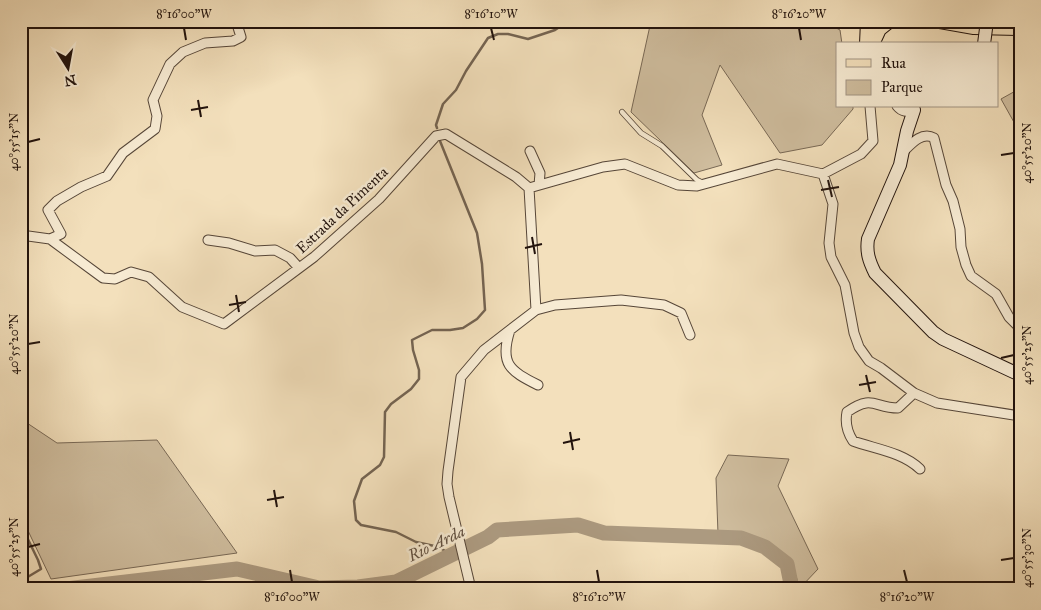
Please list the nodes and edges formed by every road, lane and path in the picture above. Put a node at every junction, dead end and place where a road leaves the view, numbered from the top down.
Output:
1 (236, 21) edge
2 (940, 21) edge
3 (972, 21) edge
4 (987, 21) edge
5 (876, 23) edge
6 (1020, 24) edge
7 (1020, 28) edge
8 (868, 42) edge
9 (872, 42) edge
10 (984, 42) edge
11 (870, 108) edge
12 (898, 108) edge
13 (917, 108) edge
14 (622, 112) dead end
15 (530, 151) dead end
16 (903, 152) junction
17 (823, 174) junction
18 (705, 184) junction
19 (539, 185) junction
20 (529, 188) junction
21 (21, 235) edge
22 (50, 239) junction
23 (208, 240) dead end
24 (299, 268) junction
25 (536, 310) junction
26 (1020, 328) edge
27 (510, 330) junction
28 (690, 335) dead end
29 (1020, 375) edge
30 (538, 385) dead end
31 (914, 393) junction
32 (1020, 416) edge
33 (920, 469) dead end
34 (471, 589) edge

1 - 22 street
2 - 7 main road
3 - 6 main road
4 - 10 street, bridge
5 - 8 main road
5 - 9 main road
11 - 17 street
12 - 13 street
13 - 16 street
14 - 18 lane
15 - 19 street
16 - 26 street
16 - 29 street
17 - 18 street
17 - 31 street
18 - 19 street
19 - 20 street
20 - 24 street, Estrada da Pimenta
20 - 25 street
21 - 22 street, Estrada da Pimenta
22 - 24 street, Estrada da Pimenta
23 - 24 street
25 - 27 street
25 - 28 street
27 - 30 street
27 - 34 street
31 - 32 street
31 - 33 street

